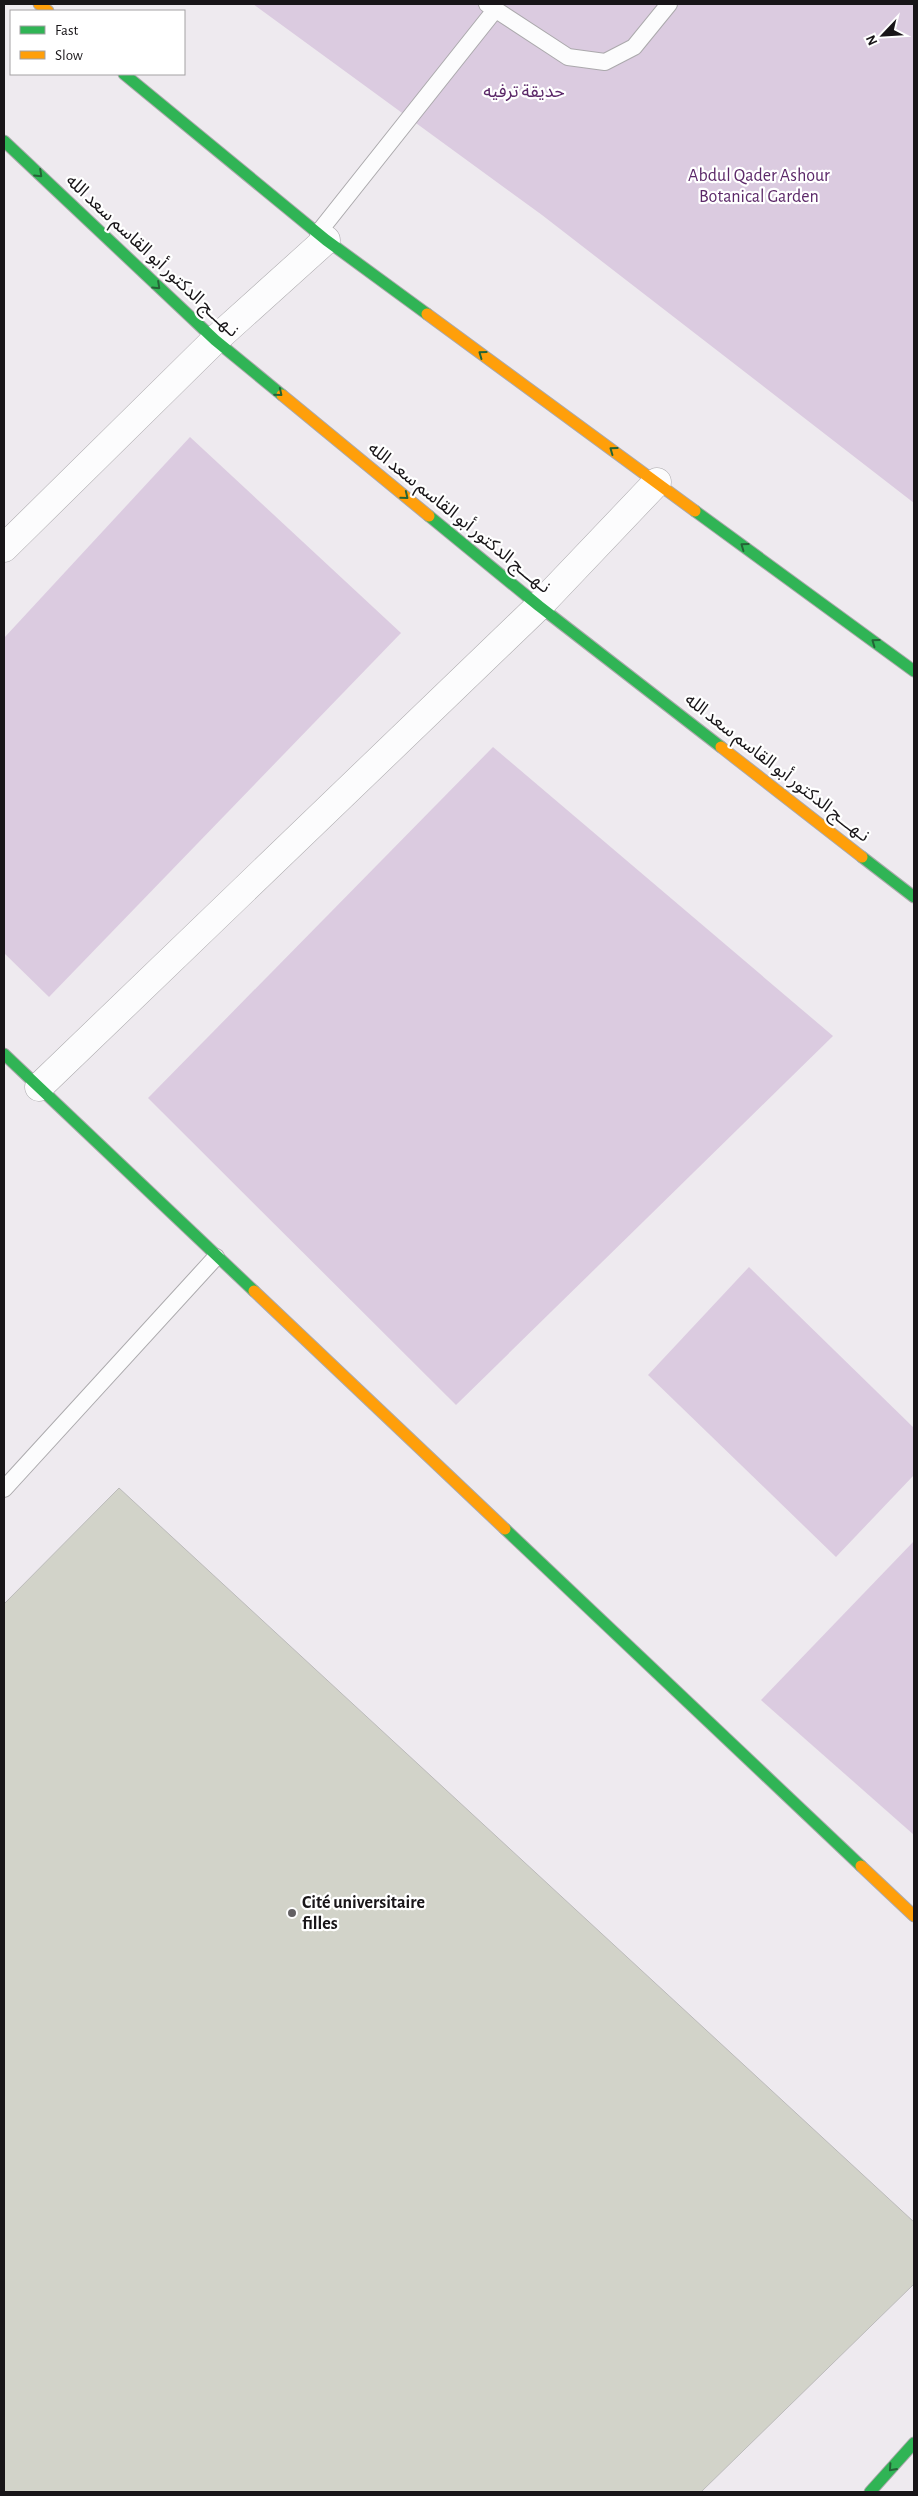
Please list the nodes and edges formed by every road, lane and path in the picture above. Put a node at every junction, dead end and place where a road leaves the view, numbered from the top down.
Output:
1 (669, 4) edge
2 (491, 7) edge
3 (125, 75) edge
4 (4, 141) edge
5 (322, 237) junction
6 (215, 340) junction
7 (657, 482) junction
8 (4, 548) edge
9 (539, 606) junction
10 (914, 671) edge
11 (914, 897) edge
12 (4, 1054) edge
13 (39, 1087) junction
14 (216, 1257) junction
15 (4, 1490) edge
16 (914, 1916) edge
17 (914, 2443) edge
18 (870, 2492) edge

1 - 2 lane
2 - 5 lane
3 - 5 main road
4 -> 6 main road, نـهـــج الدكتور أبو القاسم سعد الله
5 - 6 street
7 -> 5 main road
6 - 8 street
6 -> 9 main road, نـهـــج الدكتور أبو القاسم سعد الله
7 - 9 street
10 -> 7 main road
9 - 11 main road, نـهـــج الدكتور أبو القاسم سعد الله
9 - 13 street
12 - 13 main road
13 - 14 main road
14 - 15 lane
14 - 16 main road
17 -> 18 main road

